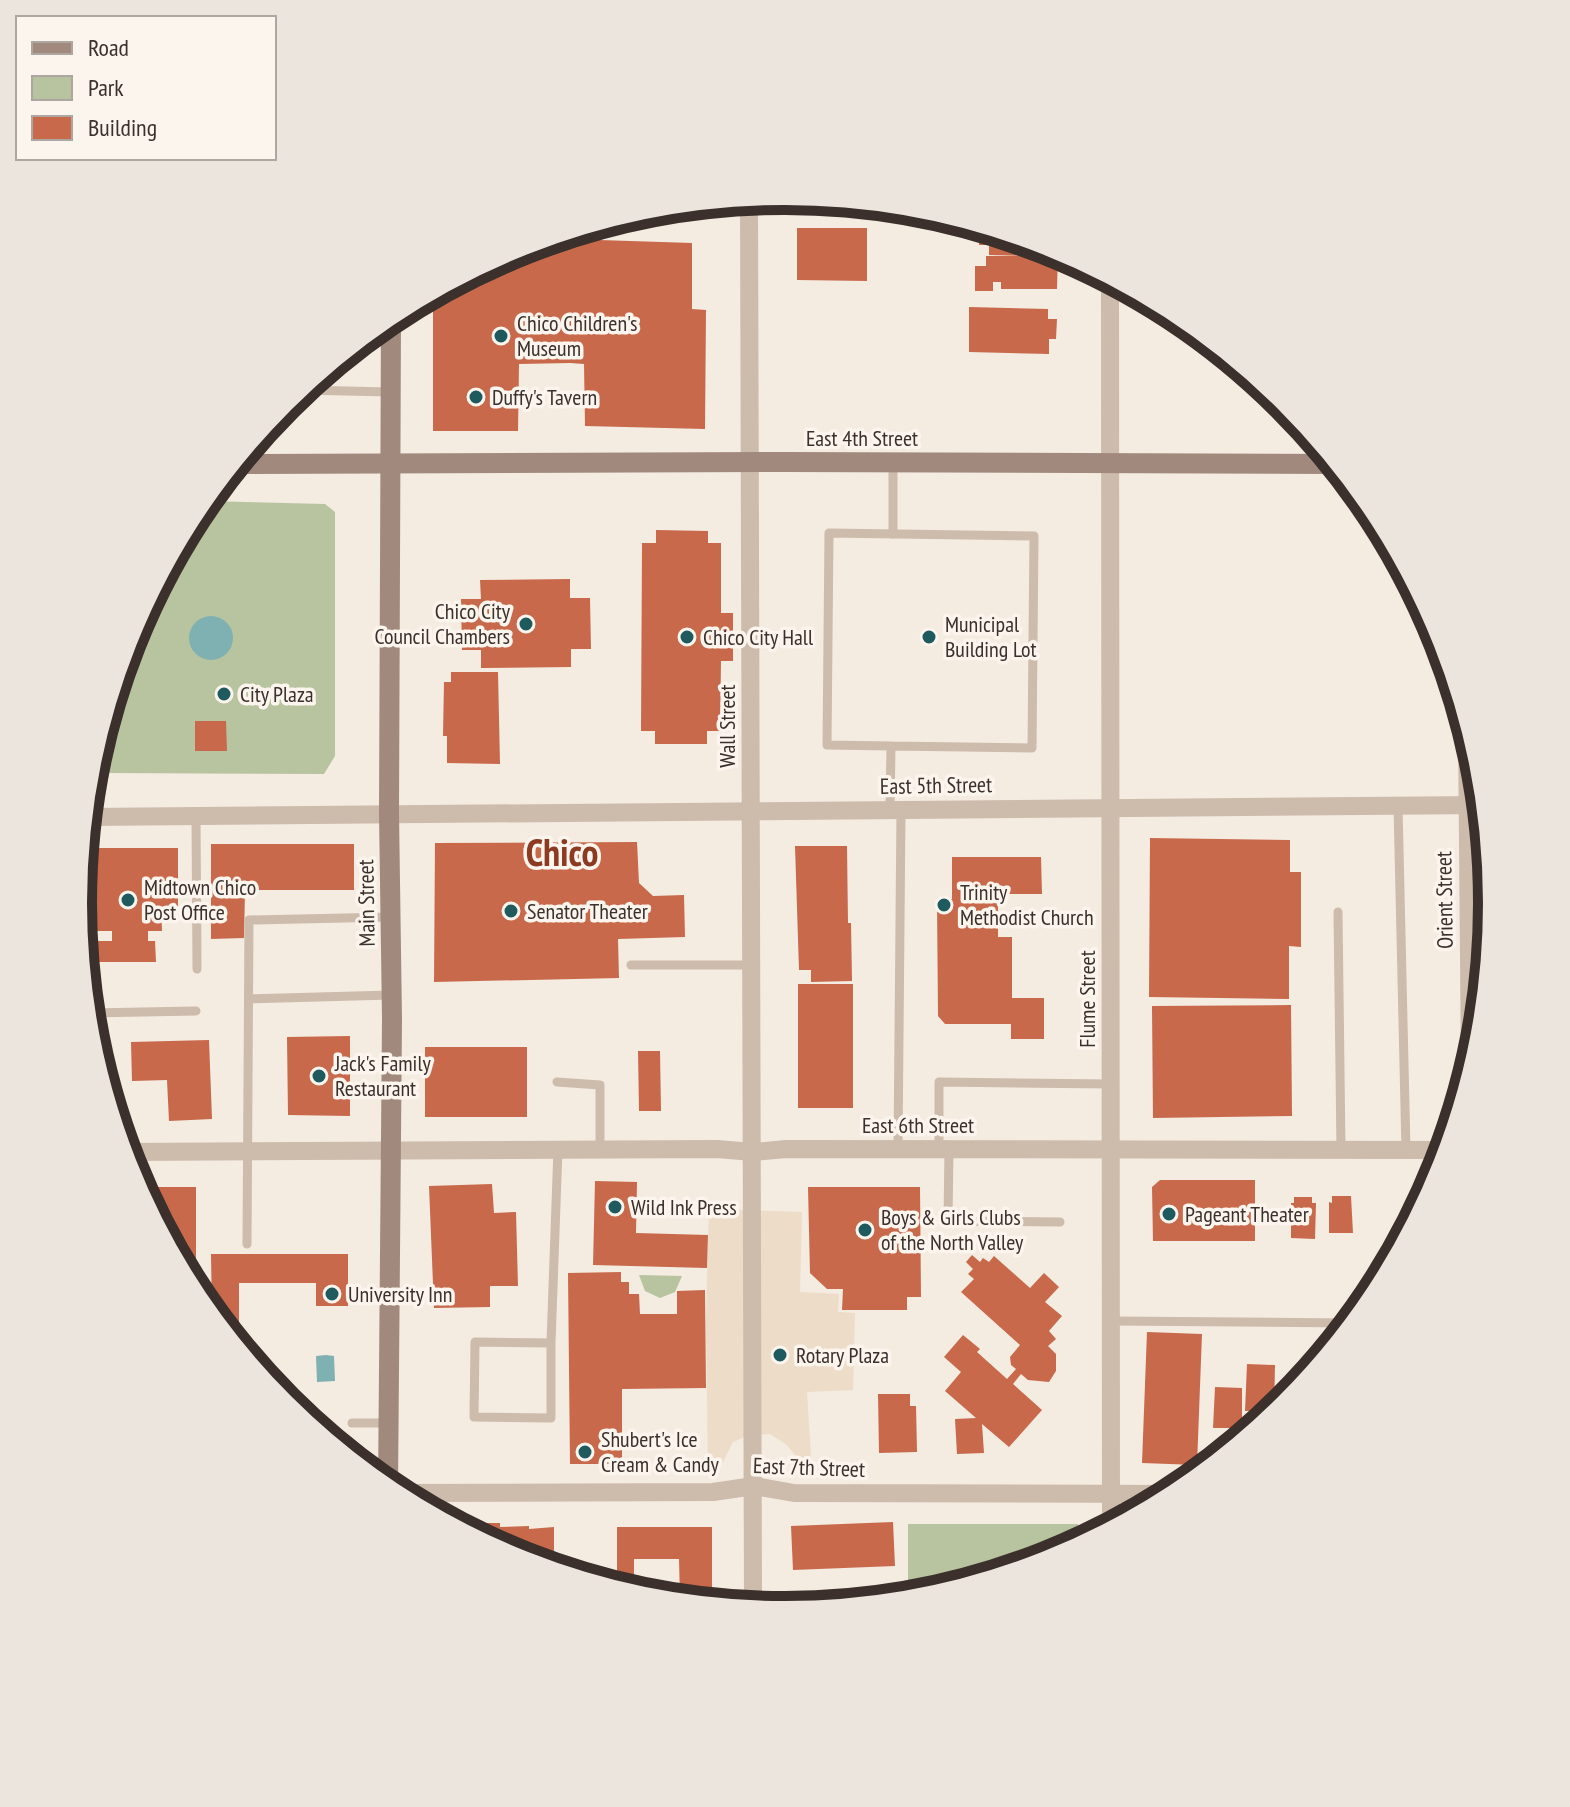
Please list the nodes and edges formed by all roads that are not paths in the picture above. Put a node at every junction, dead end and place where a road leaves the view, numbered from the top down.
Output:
1 (749, 212) edge
2 (1115, 294) edge
3 (391, 334) edge
4 (319, 390) edge
5 (390, 392) junction
6 (252, 461) edge
7 (751, 462) junction
8 (893, 463) junction
9 (389, 464) junction
10 (1320, 464) edge
11 (1111, 465) junction
12 (893, 534) junction
13 (891, 746) junction
14 (1398, 806) junction
15 (1471, 806) edge
16 (1110, 807) junction
17 (895, 809) junction
18 (751, 810) junction
19 (389, 813) junction
20 (196, 816) junction
21 (98, 817) edge
22 (1475, 844) edge
23 (1338, 912) dead end
24 (390, 917) junction
25 (1477, 951) edge
26 (631, 965) dead end
27 (751, 965) junction
28 (197, 969) dead end
29 (391, 995) junction
30 (249, 999) junction
31 (196, 1011) dead end
32 (101, 1013) edge
33 (557, 1082) dead end
34 (1111, 1084) junction
35 (391, 1149) junction
36 (558, 1149) junction
37 (600, 1149) junction
38 (898, 1149) junction
39 (944, 1149) junction
40 (1111, 1149) junction
41 (1341, 1150) junction
42 (1406, 1150) junction
43 (1432, 1150) edge
44 (248, 1151) junction
45 (139, 1152) edge
46 (753, 1152) junction
47 (1060, 1222) dead end
48 (247, 1244) dead end
49 (1111, 1321) junction
50 (1337, 1323) edge
51 (551, 1343) junction
52 (352, 1423) dead end
53 (389, 1423) junction
54 (388, 1471) edge
55 (754, 1486) junction
56 (420, 1493) edge
57 (1111, 1494) junction
58 (1147, 1494) edge
59 (1111, 1515) edge
60 (753, 1595) edge

1 - 7 street, Wall Street
2 - 11 street, Flume Street
3 - 5 main road, Main Street
4 - 5 lane
5 - 9 main road, Main Street
6 - 9 main road, East 4th Street
7 - 8 main road, East 4th Street
7 - 9 main road, East 4th Street
7 - 18 street, Wall Street
8 - 11 main road, East 4th Street
8 - 12 lane
9 - 19 main road, Main Street
10 - 11 main road, East 4th Street
11 - 16 street, Flume Street
12 - 13 lane
12 - 13 lane
13 - 17 lane
14 - 15 street, East 5th Street
14 - 16 street, East 5th Street
14 - 42 lane
16 - 17 street, East 5th Street
16 - 34 street, Flume Street
17 - 18 street, East 5th Street
17 - 38 lane
18 - 19 street, East 5th Street
18 - 27 street, Wall Street
19 - 20 street, East 5th Street
19 - 24 main road, Main Street
20 - 21 street, East 5th Street
20 - 28 lane
22 - 25 street, Orient Street
23 - 41 lane
24 - 29 main road, Main Street
24 - 30 lane
26 - 27 lane
27 - 46 street, Wall Street
29 - 30 lane
29 - 35 main road, Main Street
30 - 44 lane
31 - 32 lane
33 - 37 lane
34 - 39 lane
34 - 40 street, Flume Street
35 - 36 street, East 6th Street
35 - 44 street, East 6th Street
35 - 53 main road, Main Street
36 - 37 street, East 6th Street
36 - 51 lane
37 - 46 street, East 6th Street
38 - 39 street, East 6th Street
38 - 46 street, East 6th Street
39 - 40 street, East 6th Street
39 - 47 lane
40 - 41 street, East 6th Street
40 - 49 street, Flume Street
41 - 42 street, East 6th Street
42 - 43 street, East 6th Street
44 - 45 street, East 6th Street
44 - 48 lane
46 - 55 street, Wall Street
49 - 50 lane
49 - 57 street, Flume Street
51 - 51 lane
52 - 53 lane
53 - 54 main road, Main Street
55 - 56 street, East 7th Street
55 - 57 street, East 7th Street
55 - 60 street
57 - 58 street, East 7th Street
57 - 59 street, Flume Street

